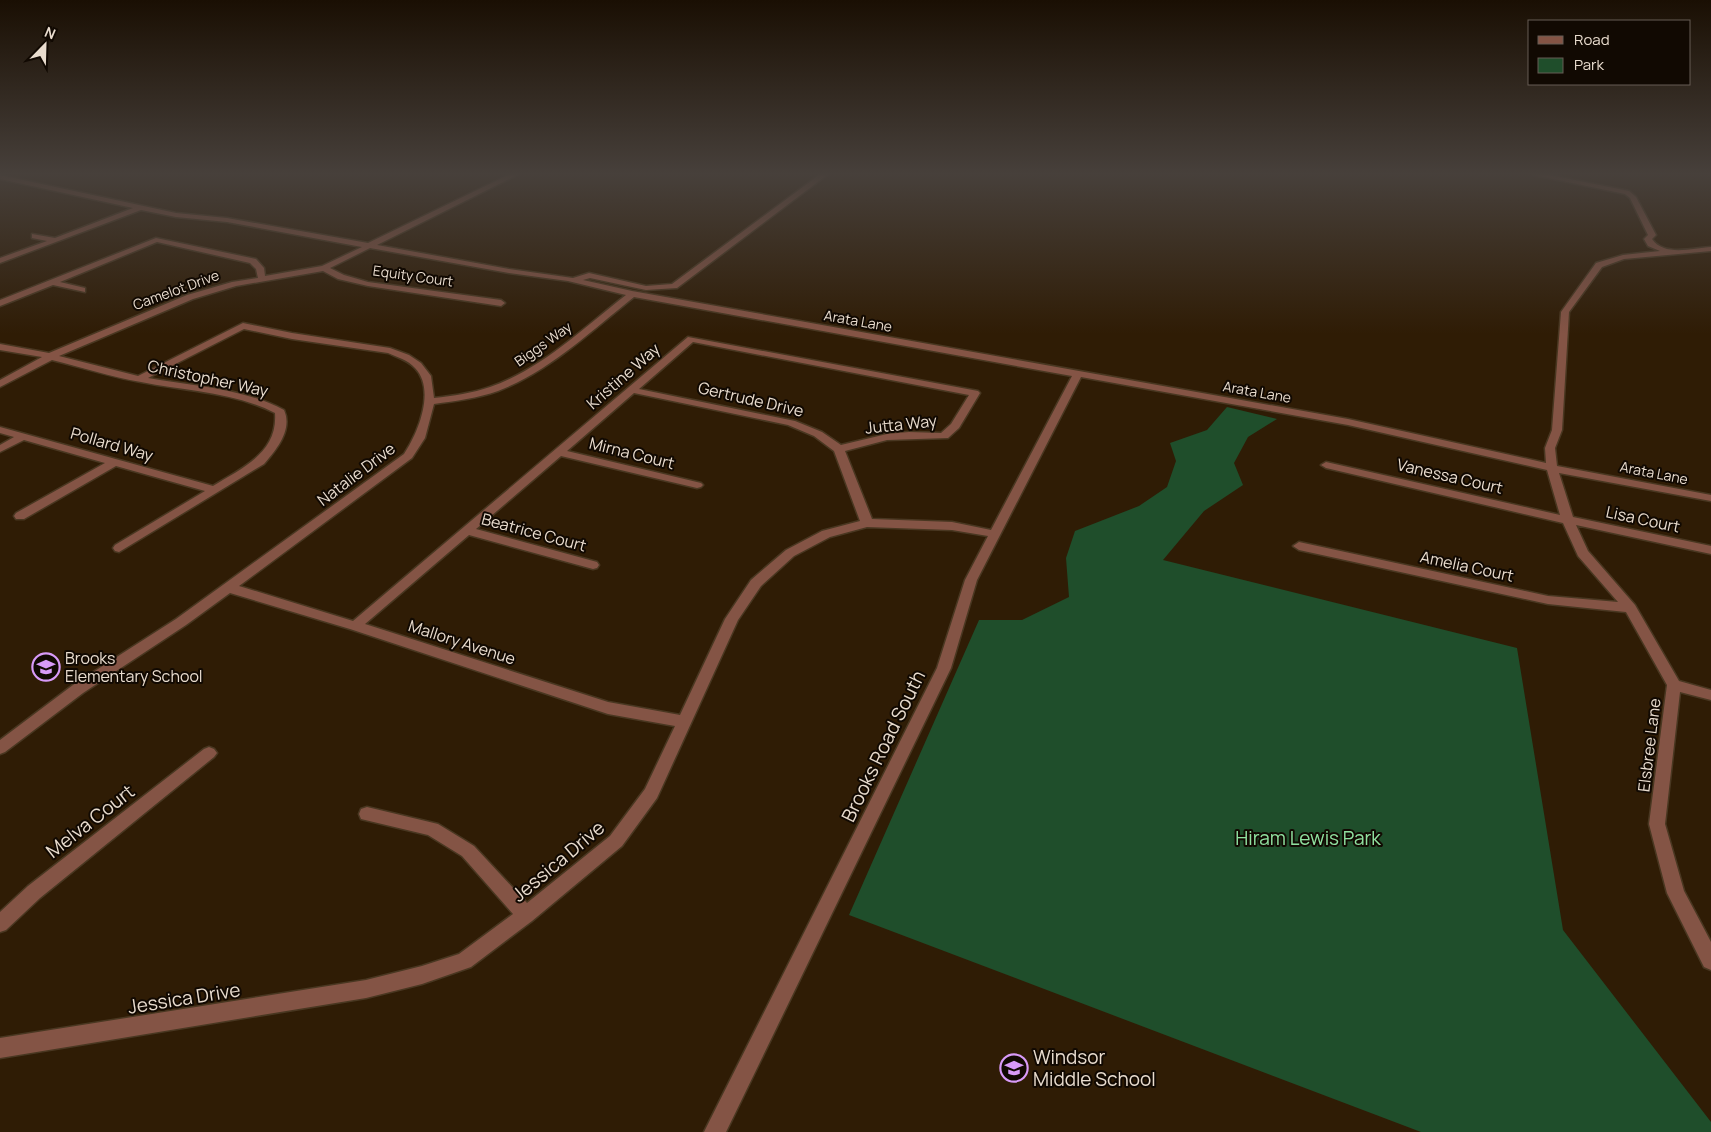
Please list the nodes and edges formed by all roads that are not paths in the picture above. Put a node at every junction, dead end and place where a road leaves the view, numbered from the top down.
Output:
1 (88, 228) edge
2 (270, 228) edge
3 (404, 228) edge
4 (753, 228) edge
5 (1649, 228) edge
6 (35, 236) dead end
7 (56, 240) junction
8 (368, 245) junction
9 (1711, 250) edge
10 (1669, 253) junction
11 (0, 261) edge
12 (324, 268) junction
13 (262, 280) junction
14 (574, 280) junction
15 (52, 282) junction
16 (82, 290) dead end
17 (632, 294) junction
18 (0, 303) edge
19 (502, 303) dead end
20 (0, 347) edge
21 (51, 356) junction
22 (1077, 374) junction
23 (139, 379) junction
24 (0, 384) edge
25 (632, 390) junction
26 (976, 393) joint
27 (430, 402) junction
28 (0, 430) edge
29 (24, 436) junction
30 (0, 448) edge
31 (839, 449) junction
32 (559, 452) junction
33 (114, 462) junction
34 (1326, 465) dead end
35 (1552, 468) junction
36 (697, 485) dead end
37 (215, 490) junction
38 (1711, 498) edge
39 (20, 516) dead end
40 (1568, 520) junction
41 (867, 523) junction
42 (467, 531) junction
43 (995, 534) junction
44 (1299, 546) dead end
45 (119, 548) dead end
46 (1711, 550) edge
47 (593, 565) dead end
48 (229, 588) junction
49 (1630, 608) junction
50 (356, 626) junction
51 (1674, 685) junction
52 (1711, 695) edge
53 (686, 722) junction
54 (0, 748) edge
55 (209, 754) dead end
56 (367, 814) dead end
57 (526, 915) junction
58 (0, 924) edge
59 (1711, 960) edge
60 (0, 1048) edge
61 (715, 1132) edge

1 - 7 street
2 - 8 street, Arata Lane
3 - 8 street, Camelot Drive
4 - 14 street
5 - 10 street
6 - 7 street
7 - 11 street
8 - 12 street, Camelot Drive
8 - 14 street, Arata Lane
9 - 10 street, Elsbree Lane
10 - 35 street, Elsbree Lane
12 - 13 street, Camelot Drive
12 - 19 street, Equity Court
13 - 15 street
13 - 21 street, Camelot Drive
14 - 17 street, Arata Lane
15 - 16 street
15 - 18 street
17 - 22 street, Arata Lane
17 - 27 street, Biggs Way
20 - 21 street, Christopher Way
21 - 23 street, Christopher Way
21 - 24 street, Camelot Drive
22 - 35 street, Arata Lane
22 - 43 street, Brooks Road South
23 - 27 street, Natalie Drive
23 - 37 street, Christopher Way
25 - 26 street, Kristine Way
25 - 31 street, Gertrude Drive
25 - 32 street, Kristine Way
26 - 31 street, Jutta Way
27 - 48 street, Natalie Drive
28 - 29 street, Pollard Way
29 - 30 street
29 - 33 street, Pollard Way
31 - 41 street
32 - 36 street, Mirna Court
32 - 42 street, Kristine Way
33 - 37 street, Pollard Way
33 - 39 street
34 - 40 street, Vanessa Court
35 - 38 street, Arata Lane
35 - 40 street, Elsbree Lane
37 - 45 street, Christopher Way
40 - 46 street, Lisa Court
40 - 49 street, Elsbree Lane
41 - 43 street, Jessica Drive
41 - 53 street, Jessica Drive
42 - 47 street, Beatrice Court
42 - 50 street, Kristine Way
43 - 61 street, Brooks Road South
44 - 49 street, Amelia Court
48 - 50 street, Mallory Avenue
48 - 54 street, Natalie Drive
49 - 51 street, Elsbree Lane
50 - 53 street, Mallory Avenue
51 - 52 street
51 - 59 street, Elsbree Lane
53 - 57 street, Jessica Drive
55 - 58 street, Melva Court
56 - 57 street
57 - 60 street, Jessica Drive

